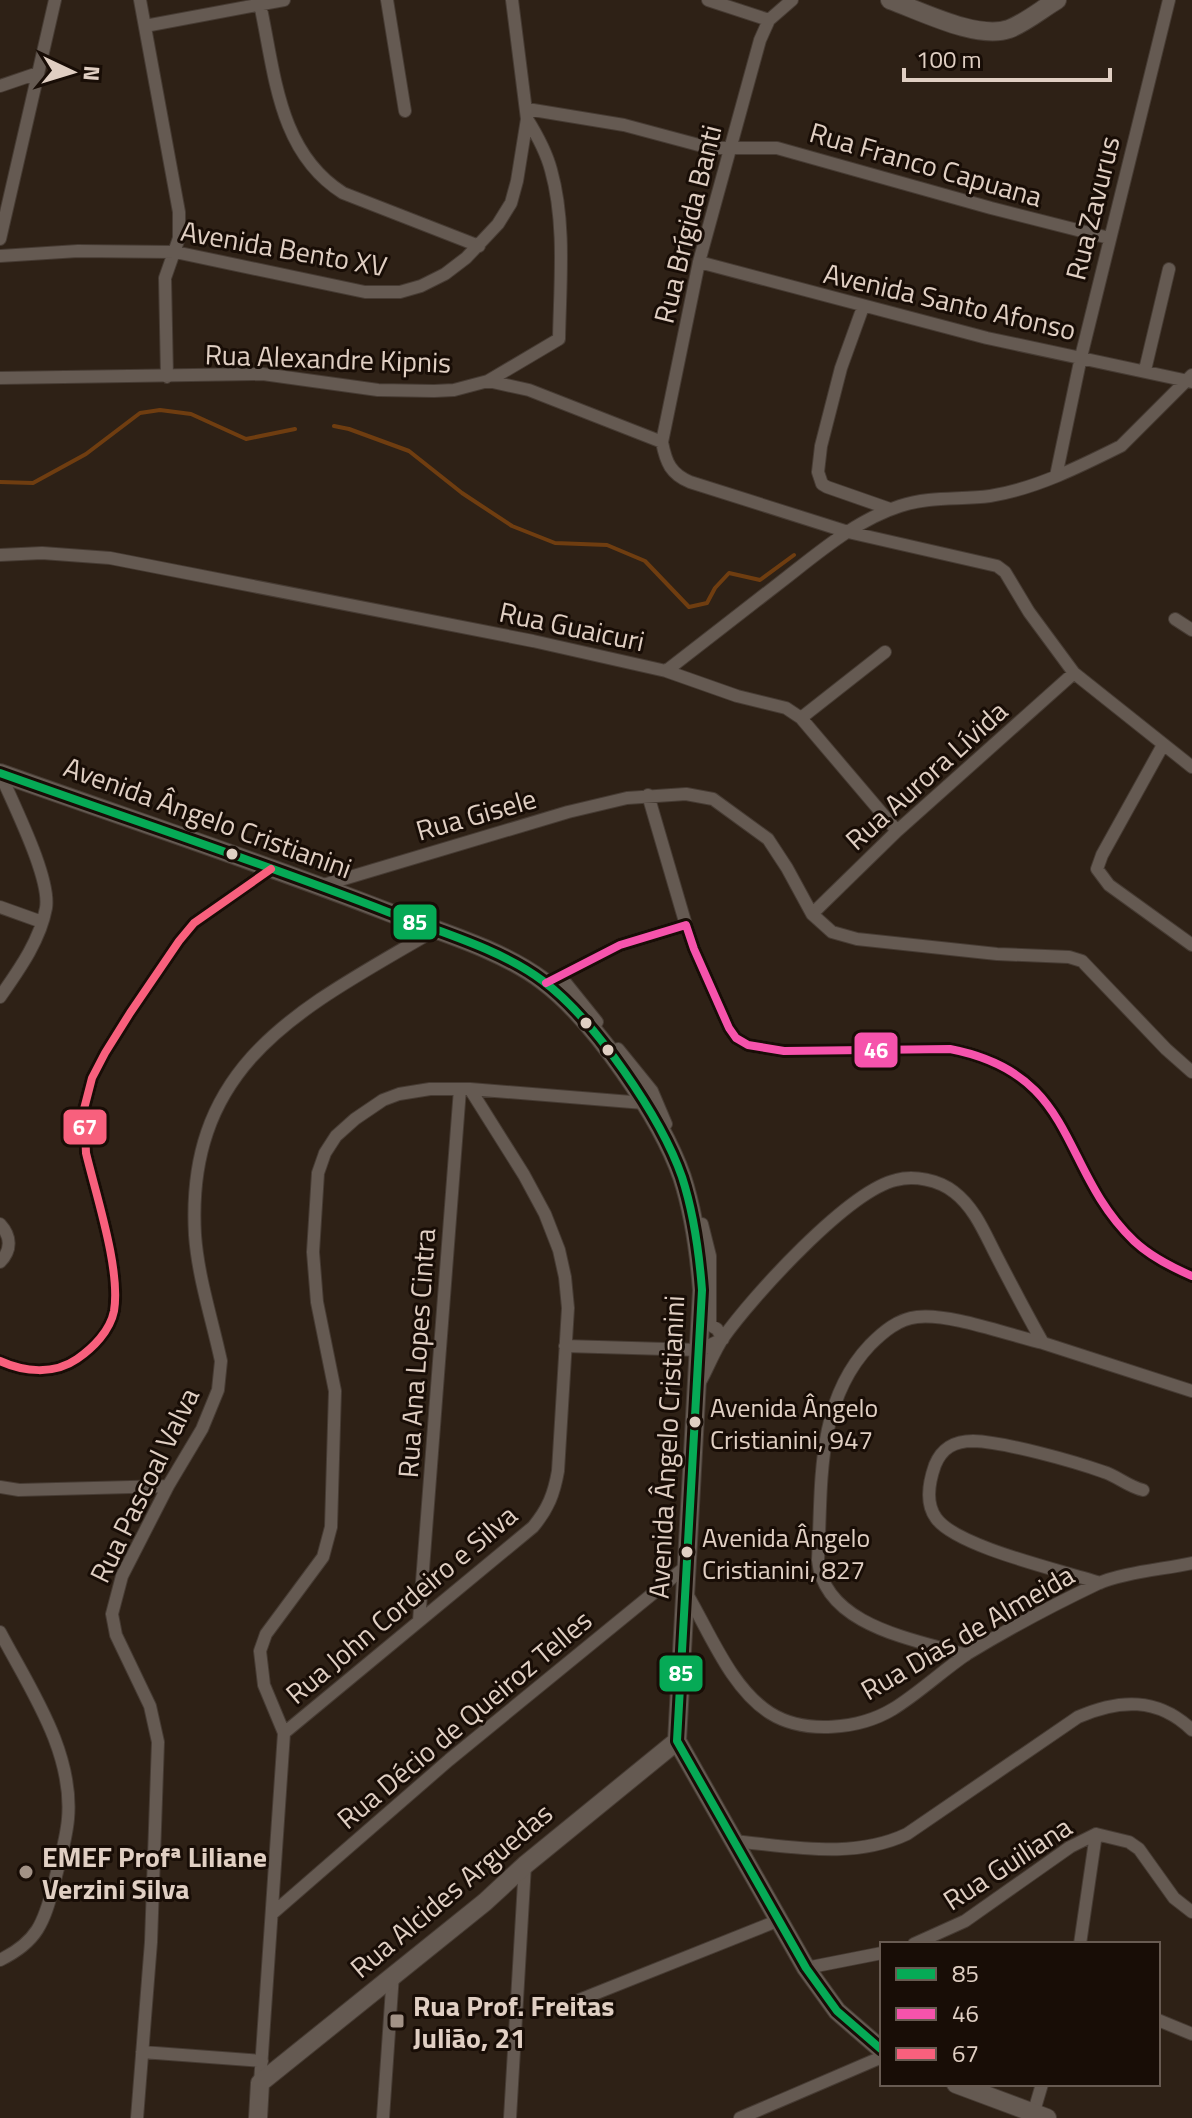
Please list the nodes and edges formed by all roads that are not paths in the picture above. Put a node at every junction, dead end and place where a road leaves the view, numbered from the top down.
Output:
1 (55, 0) edge
2 (140, 0) edge
3 (284, 0) edge
4 (387, 0) edge
5 (512, 0) edge
6 (708, 0) edge
7 (792, 0) edge
8 (890, 0) edge
9 (1057, 0) edge
10 (1169, 0) edge
11 (260, 4) junction
12 (769, 20) junction
13 (145, 26) junction
14 (38, 73) junction
15 (0, 86) edge
16 (405, 111) dead end
17 (527, 114) junction
18 (729, 149) junction
19 (1109, 238) junction
20 (0, 239) edge
21 (479, 246) junction
22 (175, 252) junction
23 (0, 256) edge
24 (699, 262) junction
25 (1169, 269) dead end
26 (863, 307) junction
27 (1081, 357) junction
28 (1145, 370) junction
29 (167, 377) junction
30 (0, 378) edge
31 (1190, 379) edge
32 (488, 381) junction
33 (662, 442) junction
34 (1056, 476) junction
35 (890, 509) junction
36 (848, 532) junction
37 (0, 555) edge
38 (1175, 619) dead end
39 (1192, 630) edge
40 (885, 652) dead end
41 (666, 671) junction
42 (1074, 673) junction
43 (801, 718) junction
44 (1163, 745) junction
45 (1192, 767) edge
46 (0, 773) edge
47 (648, 795) junction
48 (897, 831) junction
49 (271, 869) junction
50 (320, 886) junction
51 (0, 907) edge
52 (812, 914) junction
53 (42, 922) junction
54 (686, 925) junction
55 (435, 930) junction
56 (1192, 945) edge
57 (553, 979) junction
58 (0, 997) edge
59 (1192, 1072) edge
60 (465, 1089) junction
61 (644, 1103) junction
62 (1, 1222) edge
63 (0, 1262) edge
64 (1192, 1276) edge
65 (723, 1339) junction
66 (1043, 1343) junction
67 (565, 1346) junction
68 (699, 1350) junction
69 (0, 1361) edge
70 (697, 1389) junction
71 (1192, 1391) edge
72 (168, 1486) junction
73 (0, 1487) edge
74 (1143, 1490) dead end
75 (1192, 1563) edge
76 (689, 1564) junction
77 (1100, 1583) junction
78 (687, 1594) junction
79 (419, 1621) junction
80 (0, 1632) edge
81 (966, 1655) junction
82 (1192, 1730) edge
83 (284, 1733) junction
84 (677, 1741) junction
85 (1096, 1834) junction
86 (732, 1841) junction
87 (525, 1865) junction
88 (1192, 1912) edge
89 (273, 1913) junction
90 (777, 1921) junction
91 (918, 1942) edge
92 (1081, 1942) edge
93 (880, 1953) edge
94 (0, 1960) edge
95 (806, 1968) junction
96 (393, 1974) junction
97 (574, 2002) dead end
98 (1160, 2021) edge
99 (1192, 2034) edge
100 (880, 2048) edge
101 (142, 2052) junction
102 (880, 2058) edge
103 (262, 2061) junction
104 (260, 2083) junction
105 (961, 2086) edge
106 (1042, 2086) edge
107 (1038, 2116) edge
108 (137, 2118) edge
109 (258, 2118) edge
110 (383, 2118) edge
111 (510, 2118) edge
112 (740, 2118) edge

1 - 14 street
2 - 13 street
3 - 11 street
4 - 16 street
5 - 17 street, Avenida Bento XV
6 - 12 street
7 - 12 street
8 - 9 street
10 - 19 street, Rua Zavurus
11 - 13 street
11 - 21 street
12 - 18 street, Rua Brígida Banti
13 - 22 street
14 - 15 street
14 - 20 street
17 - 18 street, Rua Franco Capuana
17 - 21 street, Avenida Bento XV
17 - 32 street, Rua Alexandre Kipnis
18 - 19 street, Rua Franco Capuana
18 - 24 street, Rua Brígida Banti
19 - 27 street, Rua Zavurus
21 - 22 street, Avenida Bento XV
22 - 23 street, Avenida Bento XV
22 - 29 street
24 - 26 street, Avenida Santo Afonso
24 - 33 street, Rua Brígida Banti
25 - 28 street
26 - 27 street, Avenida Santo Afonso
26 - 35 street
27 - 28 street, Avenida Santo Afonso
27 - 34 street, Rua Zavurus
28 - 31 street, Avenida Santo Afonso
29 - 30 street, Rua Alexandre Kipnis
29 - 32 street, Rua Alexandre Kipnis
31 - 34 street, Rua Guaicuri
32 - 33 street
33 - 36 street
34 - 35 street, Rua Guaicuri
35 - 36 street, Rua Guaicuri
36 - 41 street, Rua Guaicuri
36 - 42 street
37 - 41 street, Rua Guaicuri
38 - 39 street
40 - 43 street
41 - 43 street
42 - 44 street
42 - 48 street, Rua Aurora Lívida
43 - 48 street
44 - 45 street
44 - 56 street
46 - 49 street, Avenida Ângelo Cristianini
46 - 53 street
47 - 50 street, Rua Gisele
47 - 52 street, Rua Gisele
47 - 54 street
48 - 52 street, Rua Aurora Lívida
49 - 50 street, Avenida Ângelo Cristianini
49 - 69 street
50 - 55 street, Avenida Ângelo Cristianini
51 - 53 street
52 - 59 street
53 - 58 street
54 - 57 street
54 - 64 street
55 - 57 street, Avenida Ângelo Cristianini
55 - 72 street, Rua Pascoal Valva
57 - 61 street, Avenida Ângelo Cristianini
57 - 65 street
60 - 61 street
60 - 67 street, Rua John Cordeiro e Silva
60 - 79 street, Rua Ana Lopes Cintra
60 - 83 street
61 - 68 street, Avenida Ângelo Cristianini
62 - 63 street
65 - 66 street
65 - 68 street
65 - 70 street
66 - 71 street
66 - 81 street
67 - 68 street
67 - 79 street, Rua John Cordeiro e Silva
68 - 70 street, Avenida Ângelo Cristianini
70 - 76 street, Avenida Ângelo Cristianini
72 - 73 street
72 - 101 street, Rua Pascoal Valva
74 - 77 street
75 - 77 street, Rua Dias de Almeida
76 - 78 street, Avenida Ângelo Cristianini
76 - 89 street, Rua Décio de Queiroz Telles
77 - 81 street, Rua Dias de Almeida
78 - 81 street, Rua Dias de Almeida
78 - 84 street, Avenida Ângelo Cristianini
79 - 83 street, Rua John Cordeiro e Silva
80 - 94 street
82 - 86 street
83 - 89 street, Rua John Cordeiro e Silva
84 - 86 street
84 - 87 street, Rua Alcides Arguedas
85 - 88 street, Rua Guiliana
85 - 91 street, Rua Guiliana
85 - 92 street
86 - 90 street
87 - 96 street, Rua Alcides Arguedas
87 - 111 street
89 - 103 street, Rua John Cordeiro e Silva
90 - 95 street
90 - 97 street
93 - 95 street
95 - 100 street
96 - 104 street, Rua Alcides Arguedas
96 - 110 street
98 - 99 street
101 - 103 street
101 - 108 street, Rua Pascoal Valva
102 - 112 street
103 - 104 street, Rua John Cordeiro e Silva
104 - 109 street
105 - 107 street
106 - 107 street

